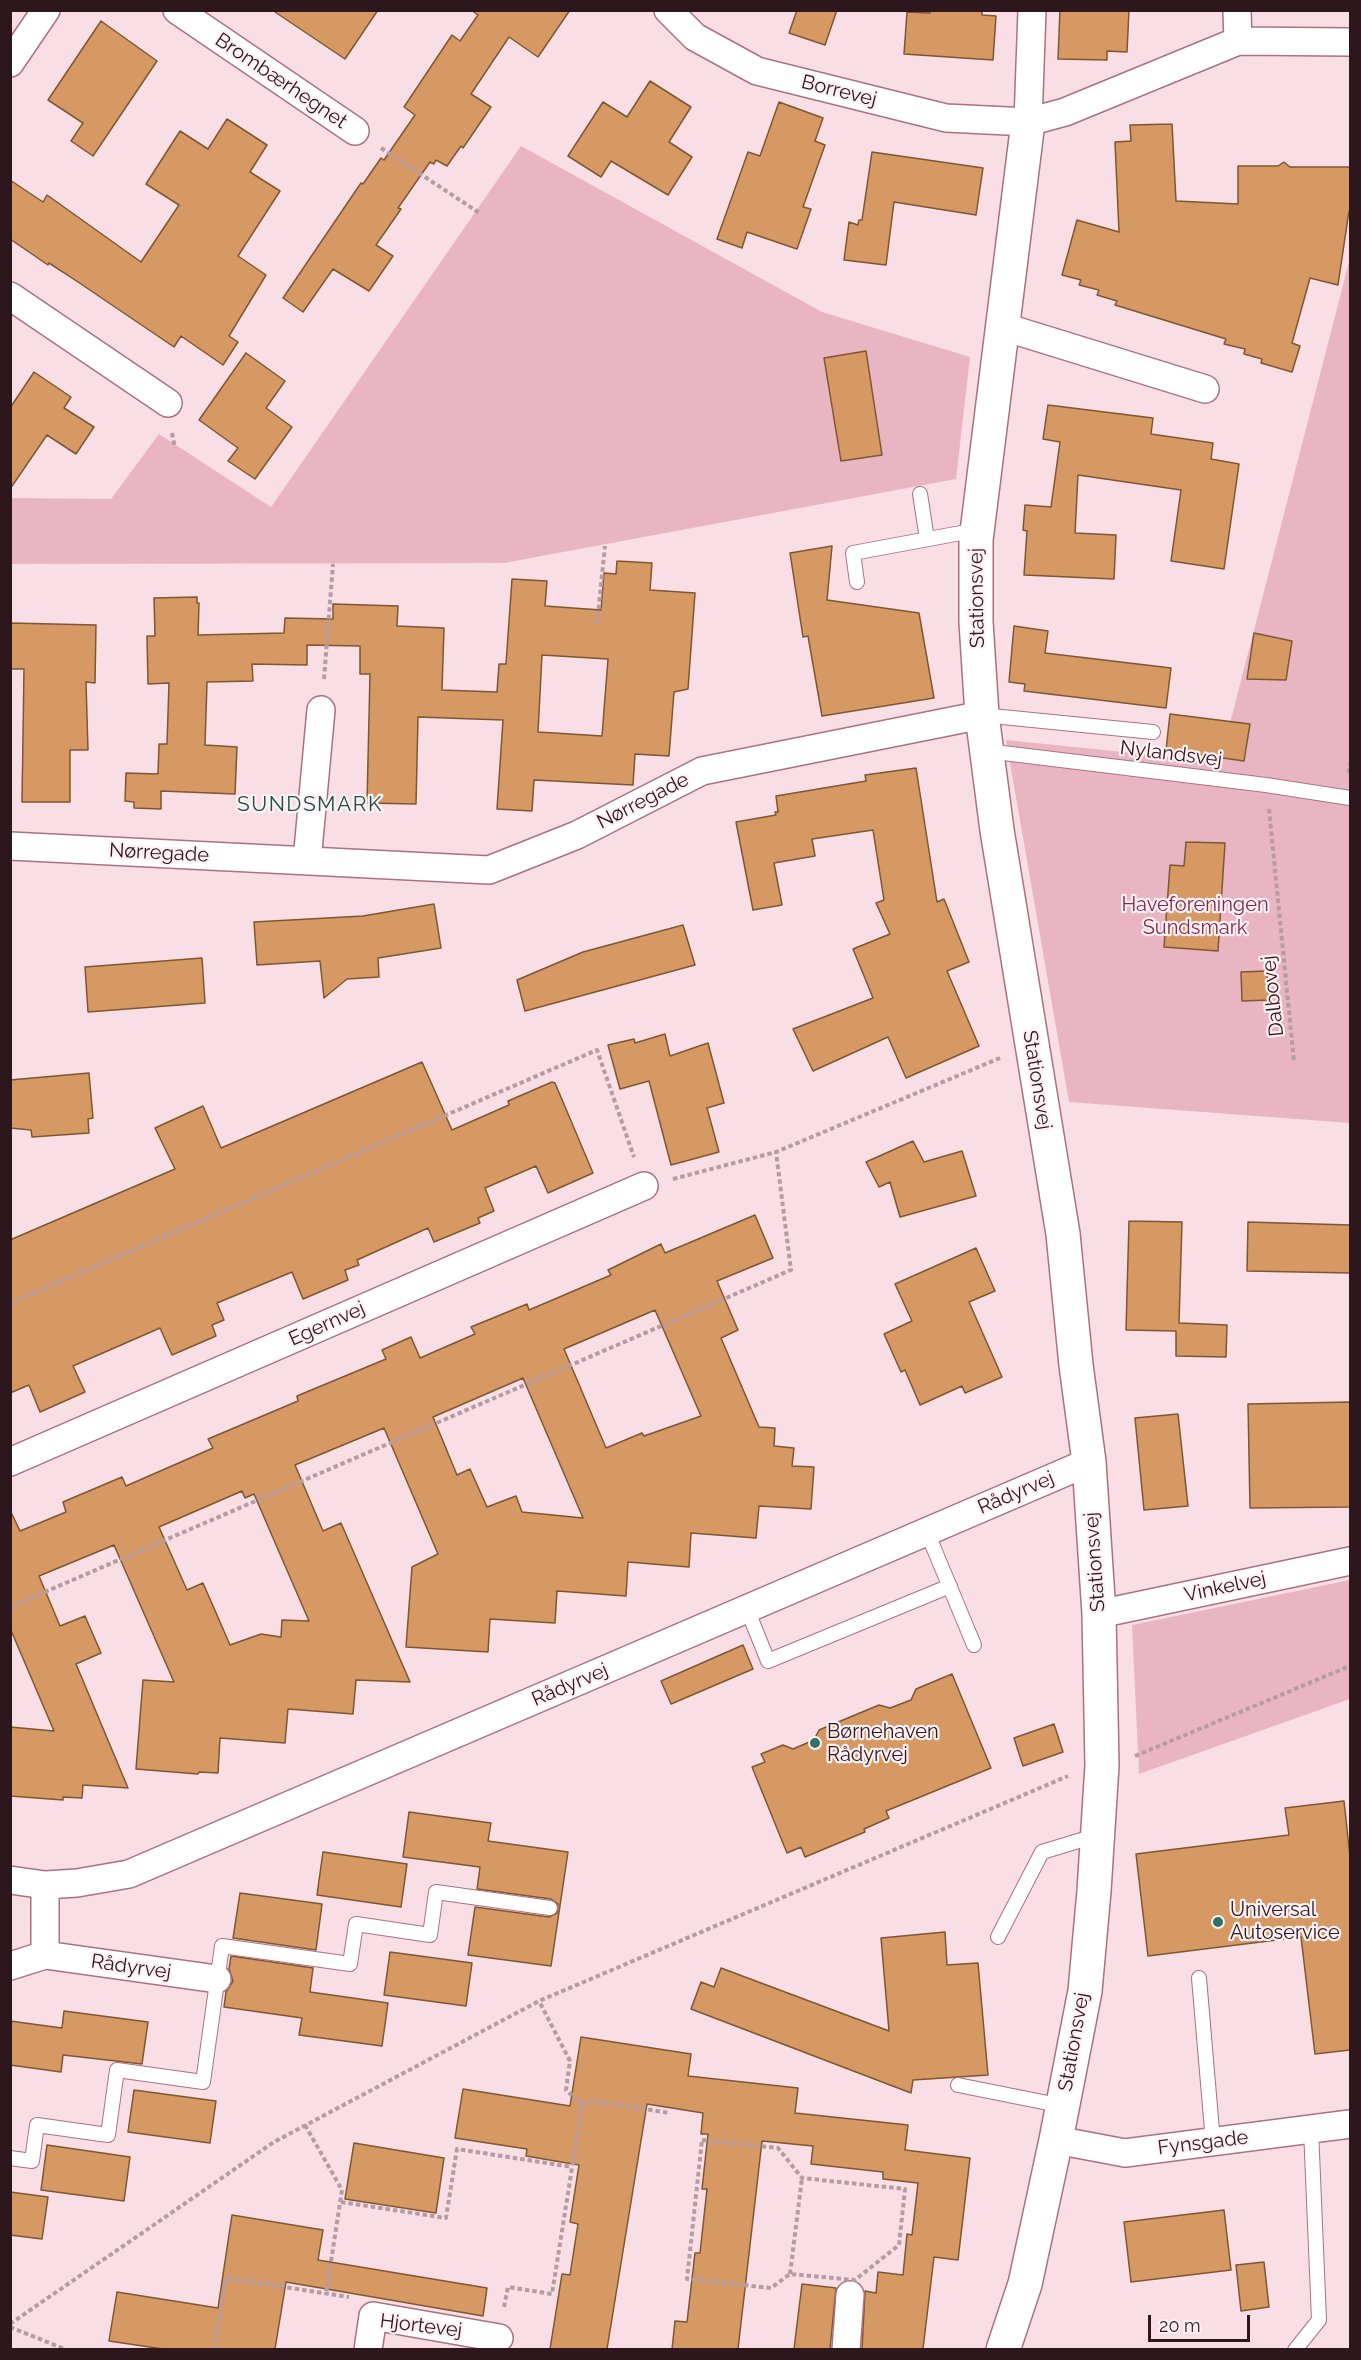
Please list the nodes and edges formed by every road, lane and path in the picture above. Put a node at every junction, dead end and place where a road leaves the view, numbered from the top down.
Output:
1 (46, 10) edge
2 (177, 10) edge
3 (668, 10) edge
4 (1032, 10) edge
5 (1237, 10) edge
6 (1238, 41) junction
7 (1350, 42) edge
8 (11, 63) edge
9 (1028, 122) junction
10 (355, 131) joint
11 (480, 214) dead end
12 (10, 296) edge
13 (1001, 326) junction
14 (1205, 389) dead end
15 (168, 403) dead end
16 (920, 495) dead end
17 (977, 530) junction
18 (927, 539) junction
19 (604, 546) dead end
20 (333, 564) dead end
21 (857, 582) dead end
22 (597, 624) dead end
23 (321, 710) joint
24 (982, 715) junction
25 (1153, 732) dead end
26 (987, 751) junction
27 (1266, 785) junction
28 (1350, 798) edge
29 (10, 846) edge
30 (307, 861) junction
31 (1032, 1045) junction
32 (1294, 1062) dead end
33 (776, 1152) junction
34 (644, 1186) junction
35 (10, 1303) edge
36 (10, 1462) edge
37 (1089, 1462) junction
38 (927, 1532) junction
39 (1350, 1561) edge
40 (950, 1586) junction
41 (10, 1607) edge
42 (747, 1609) junction
43 (1099, 1614) junction
44 (974, 1645) dead end
45 (1350, 1666) edge
46 (1102, 1765) junction
47 (1098, 1835) junction
48 (10, 1880) edge
49 (45, 1885) junction
50 (550, 1908) dead end
51 (998, 1937) dead end
52 (45, 1955) junction
53 (10, 1966) edge
54 (1199, 1978) dead end
55 (217, 1979) junction
56 (539, 2001) junction
57 (958, 2085) dead end
58 (582, 2105) junction
59 (1063, 2106) junction
60 (670, 2113) dead end
61 (1350, 2124) edge
62 (305, 2125) junction
63 (1311, 2129) junction
64 (1056, 2140) junction
65 (1213, 2142) junction
66 (10, 2158) edge
67 (572, 2167) junction
68 (802, 2178) junction
69 (341, 2202) junction
70 (790, 2274) junction
71 (326, 2294) junction
72 (850, 2295) dead end
73 (373, 2316) junction
74 (10, 2326) edge
75 (500, 2338) joint
76 (67, 2349) edge
77 (214, 2349) edge
78 (368, 2349) edge
79 (846, 2349) edge
80 (1003, 2349) edge
81 (1295, 2349) edge

1 - 8 street
2 - 10 street, Brombærhegnet
3 - 9 street, Borrevej
4 - 9 street
5 - 6 street
6 - 7 street, Borrevej
6 - 9 street, Borrevej
9 - 13 street, Stationsvej
10 - 11 path
12 - 15 street
13 - 14 street
13 - 17 street, Stationsvej
16 - 18 lane
17 - 18 lane
17 - 24 street, Stationsvej
18 - 21 lane
19 - 22 path
20 - 23 path
23 - 30 street
24 - 25 lane
24 - 26 street, Stationsvej
24 - 30 street, Nørregade
26 - 27 lane, Nylandsvej
26 - 31 street, Stationsvej
27 - 28 lane, Nylandsvej
27 - 32 path, Dalbovej
29 - 30 street, Nørregade
31 - 33 path
31 - 37 street, Stationsvej
33 - 34 path
33 - 41 path
34 - 35 path
34 - 36 street, Egernvej
37 - 38 street, Rådyrvej
37 - 43 street, Stationsvej
38 - 40 lane
38 - 42 street, Rådyrvej
39 - 43 street, Vinkelvej
40 - 42 lane
40 - 44 lane
42 - 49 street, Rådyrvej
43 - 46 street, Stationsvej
45 - 46 path
46 - 47 street, Stationsvej
46 - 56 path
47 - 51 lane
47 - 59 street, Stationsvej
48 - 49 street, Rådyrvej
49 - 52 street
50 - 55 lane
52 - 53 street, Rådyrvej
52 - 55 street, Rådyrvej
54 - 65 lane
55 - 66 lane
56 - 58 path
56 - 62 path
57 - 59 lane, Stationsvej
58 - 60 path
58 - 67 path
59 - 64 street, Stationsvej
61 - 63 street, Fynsgade
62 - 69 path
62 - 74 path
63 - 65 street, Fynsgade
63 - 81 lane
64 - 65 street, Fynsgade
64 - 80 street, Stationsvej
67 - 69 path
67 - 75 path
68 - 70 path
68 - 70 path
68 - 70 path
69 - 71 path
71 - 73 path
71 - 77 path
72 - 79 street
73 - 75 street, Hjortevej
73 - 78 street, Hjortevej
74 - 76 path

